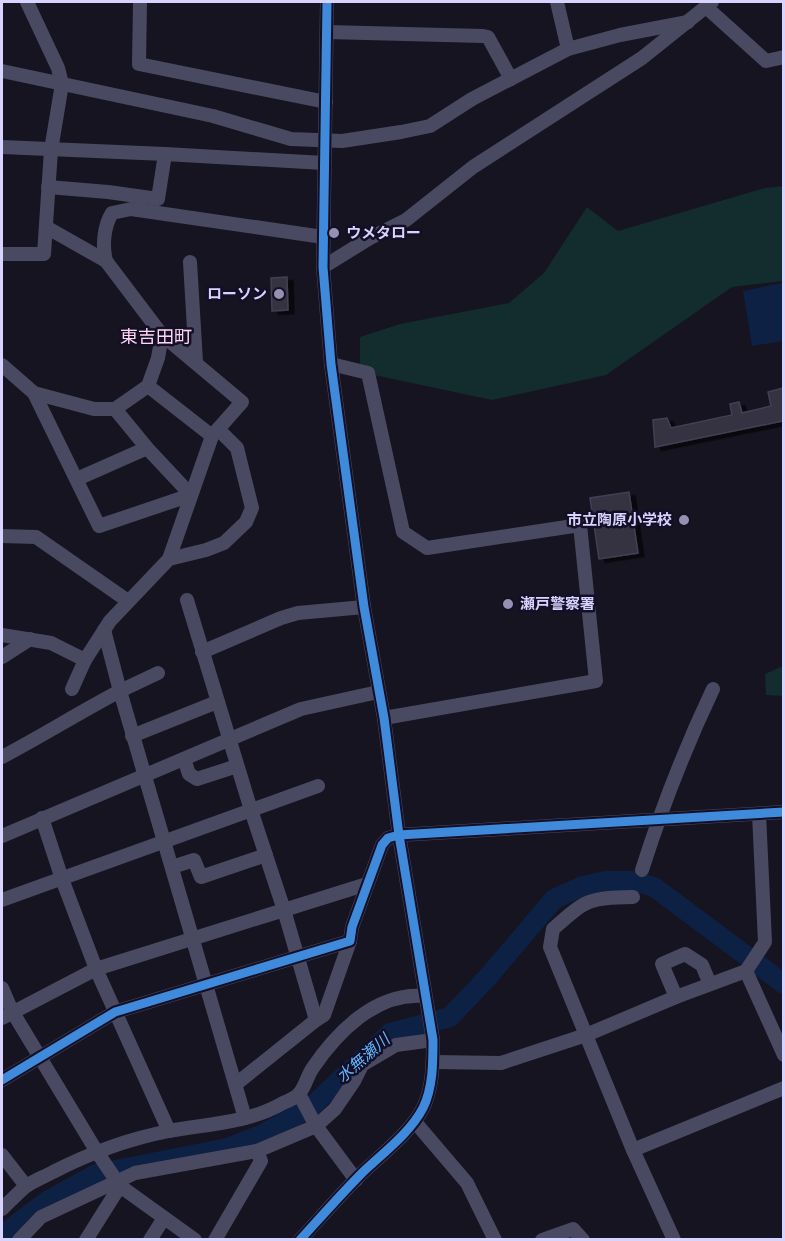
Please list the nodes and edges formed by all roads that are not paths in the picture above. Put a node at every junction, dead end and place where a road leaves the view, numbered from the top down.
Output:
1 (27, 2) edge
2 (140, 2) edge
3 (327, 2) edge
4 (557, 2) edge
5 (709, 4) edge
6 (688, 22) junction
7 (327, 32) junction
8 (568, 49) junction
9 (783, 57) edge
10 (2, 70) edge
11 (511, 79) junction
12 (62, 84) junction
13 (326, 102) junction
14 (325, 140) junction
15 (2, 147) edge
16 (51, 150) junction
17 (165, 154) junction
18 (324, 163) junction
19 (48, 186) junction
20 (46, 227) junction
21 (323, 237) junction
22 (2, 254) edge
23 (106, 261) junction
24 (190, 262) dead end
25 (323, 267) junction
26 (162, 335) junction
27 (196, 362) junction
28 (331, 364) junction
29 (3, 369) edge
30 (148, 386) junction
31 (34, 393) junction
32 (116, 409) junction
33 (215, 432) junction
34 (147, 447) junction
35 (77, 479) junction
36 (191, 495) junction
37 (2, 537) edge
38 (169, 559) junction
39 (187, 600) dead end
40 (128, 602) junction
41 (364, 607) junction
42 (104, 630) junction
43 (2, 635) edge
44 (30, 639) junction
45 (202, 652) junction
46 (2, 657) edge
47 (85, 660) junction
48 (158, 673) dead end
49 (72, 689) dead end
50 (714, 689) dead end
51 (120, 691) junction
52 (378, 692) junction
53 (217, 702) junction
54 (384, 718) junction
55 (132, 736) junction
56 (229, 739) junction
57 (2, 757) edge
58 (184, 759) junction
59 (237, 766) junction
60 (144, 776) junction
61 (318, 786) dead end
62 (251, 810) junction
63 (783, 812) edge
64 (759, 814) junction
65 (42, 818) junction
66 (658, 820) junction
67 (399, 835) junction
68 (2, 836) edge
69 (164, 842) junction
70 (266, 855) junction
71 (172, 867) junction
72 (642, 870) dead end
73 (62, 879) junction
74 (367, 884) junction
75 (633, 897) dead end
76 (2, 900) edge
77 (284, 910) junction
78 (192, 940) junction
79 (350, 940) junction
80 (297, 958) junction
81 (747, 968) junction
82 (96, 969) junction
83 (206, 984) junction
84 (710, 984) junction
85 (2, 988) edge
86 (424, 996) junction
87 (676, 997) junction
88 (115, 1012) junction
89 (7, 1015) edge
90 (316, 1020) junction
91 (586, 1035) junction
92 (433, 1040) junction
93 (783, 1055) edge
94 (41, 1056) junction
95 (433, 1062) junction
96 (2, 1080) edge
97 (236, 1084) junction
98 (783, 1088) edge
99 (299, 1094) junction
100 (246, 1118) junction
101 (415, 1122) junction
102 (316, 1126) junction
103 (169, 1131) junction
104 (633, 1150) junction
105 (257, 1151) junction
106 (98, 1153) junction
107 (2, 1155) edge
108 (356, 1180) junction
109 (117, 1181) junction
110 (26, 1186) junction
111 (2, 1209) edge
112 (164, 1218) junction
113 (19, 1239) edge
114 (86, 1239) edge
115 (150, 1239) edge
116 (195, 1239) edge
117 (215, 1239) edge
118 (300, 1239) edge
119 (495, 1239) edge
120 (542, 1239) edge
121 (583, 1239) edge
122 (674, 1239) edge

1 - 12 street
2 - 13 street
3 - 7 street
4 - 8 street
5 - 6 street
5 - 9 street
6 - 8 street
6 - 25 street
7 - 11 street
7 - 13 street
8 - 11 street
10 - 12 street
11 - 14 street
12 - 14 street
12 - 16 street
13 - 14 street
14 - 18 street
15 - 16 street
16 - 17 street
16 - 19 street
17 - 18 street
17 - 19 street
18 - 21 street
19 - 20 street
20 - 22 street
20 - 23 street
21 - 23 street
21 - 25 street
23 - 26 street
24 - 27 street
25 - 28 street
26 - 27 street
26 - 30 street
27 - 33 street
28 - 41 street
28 - 54 street
29 - 31 street
30 - 32 street
30 - 33 street
31 - 32 street
31 - 35 street
32 - 34 street
33 - 36 street
33 - 38 street
34 - 35 street
34 - 36 street
35 - 36 street
36 - 38 street
37 - 40 street
38 - 40 street
39 - 45 street
40 - 42 street
41 - 45 street
41 - 52 street
42 - 47 street
42 - 51 street
43 - 44 street
44 - 46 street
44 - 47 street
45 - 53 street
47 - 49 street
48 - 51 street
50 - 66 street
51 - 55 street
51 - 57 street
52 - 54 street
52 - 56 street
53 - 55 street
53 - 56 street
54 - 67 street
55 - 60 street
56 - 58 street
56 - 59 street
58 - 59 street
58 - 60 street
59 - 62 street
60 - 65 street
60 - 69 street
61 - 62 street
62 - 69 street
62 - 70 street
63 - 64 street
64 - 66 street
64 - 81 street
65 - 68 street
65 - 73 street
66 - 67 street
66 - 72 street
67 - 74 street
67 - 86 street
69 - 71 street
69 - 73 street
70 - 71 street
70 - 77 street
71 - 78 street
73 - 76 street
73 - 82 street
74 - 77 street
74 - 79 street
75 - 91 street
77 - 78 street
77 - 80 street
78 - 82 street
78 - 83 street
79 - 80 street
79 - 90 street
80 - 83 street
80 - 90 street
81 - 84 street
81 - 93 street
82 - 88 street
82 - 89 street
83 - 88 street
83 - 97 street
84 - 87 street
84 - 87 street
85 - 89 street
86 - 92 street
86 - 99 street
87 - 91 street
88 - 94 street
88 - 103 street
89 - 94 street
90 - 97 street
91 - 95 street
91 - 104 street
92 - 95 street
92 - 102 street
94 - 96 street
94 - 106 street
95 - 101 street
97 - 100 street
98 - 104 street
99 - 100 street
99 - 102 street
100 - 103 street
101 - 108 street
101 - 119 street
102 - 105 street
102 - 108 street
103 - 106 street
104 - 122 street
105 - 109 street
105 - 117 street
106 - 109 street
106 - 110 street
107 - 110 street
108 - 118 street
109 - 112 street
109 - 113 street
109 - 114 street
110 - 111 street
112 - 115 street
112 - 116 street
120 - 121 street

